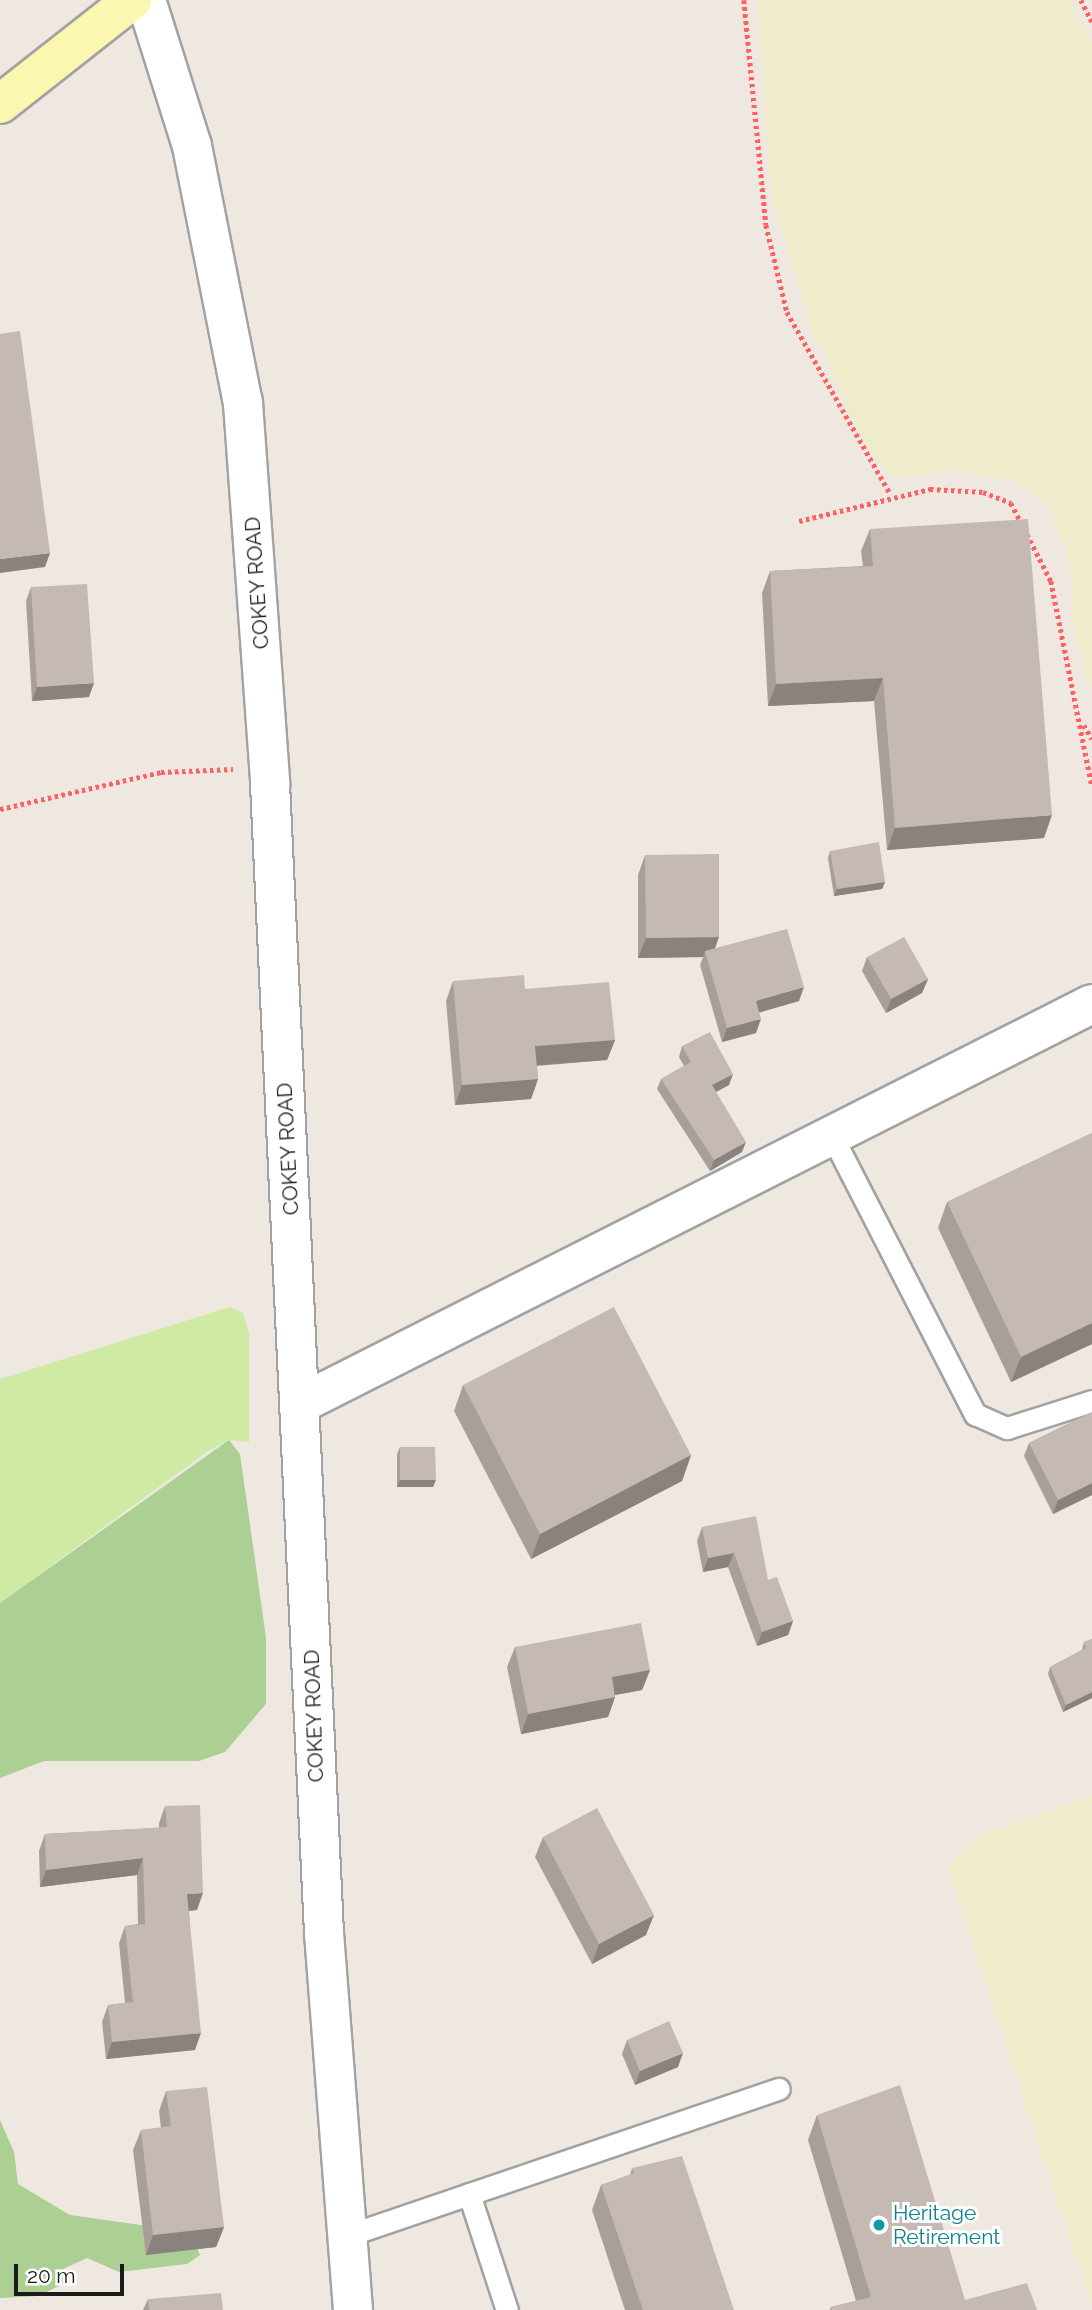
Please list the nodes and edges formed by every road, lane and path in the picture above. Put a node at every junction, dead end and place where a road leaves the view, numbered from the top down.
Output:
1 (132, 0) edge
2 (146, 0) edge
3 (744, 0) edge
4 (1081, 0) edge
5 (1092, 22) edge
6 (0, 104) edge
7 (891, 495) junction
8 (799, 521) dead end
9 (1082, 719) junction
10 (1092, 739) edge
11 (269, 767) junction
12 (1092, 786) edge
13 (0, 809) edge
14 (1092, 1004) edge
15 (832, 1136) junction
16 (1092, 1401) edge
17 (300, 1404) junction
18 (779, 2089) dead end
19 (469, 2194) junction
20 (346, 2236) junction
21 (353, 2310) edge
22 (507, 2310) edge

1 - 6 main road
2 - 11 street, COKEY ROAD
3 - 7 path
4 - 5 path
7 - 8 path
7 - 9 path
9 - 10 path
9 - 12 path
11 - 13 path
11 - 17 street, COKEY ROAD
14 - 15 street
15 - 16 lane
15 - 17 street
17 - 20 street, COKEY ROAD
18 - 19 lane
19 - 20 lane
19 - 22 lane
20 - 21 street, COKEY ROAD

